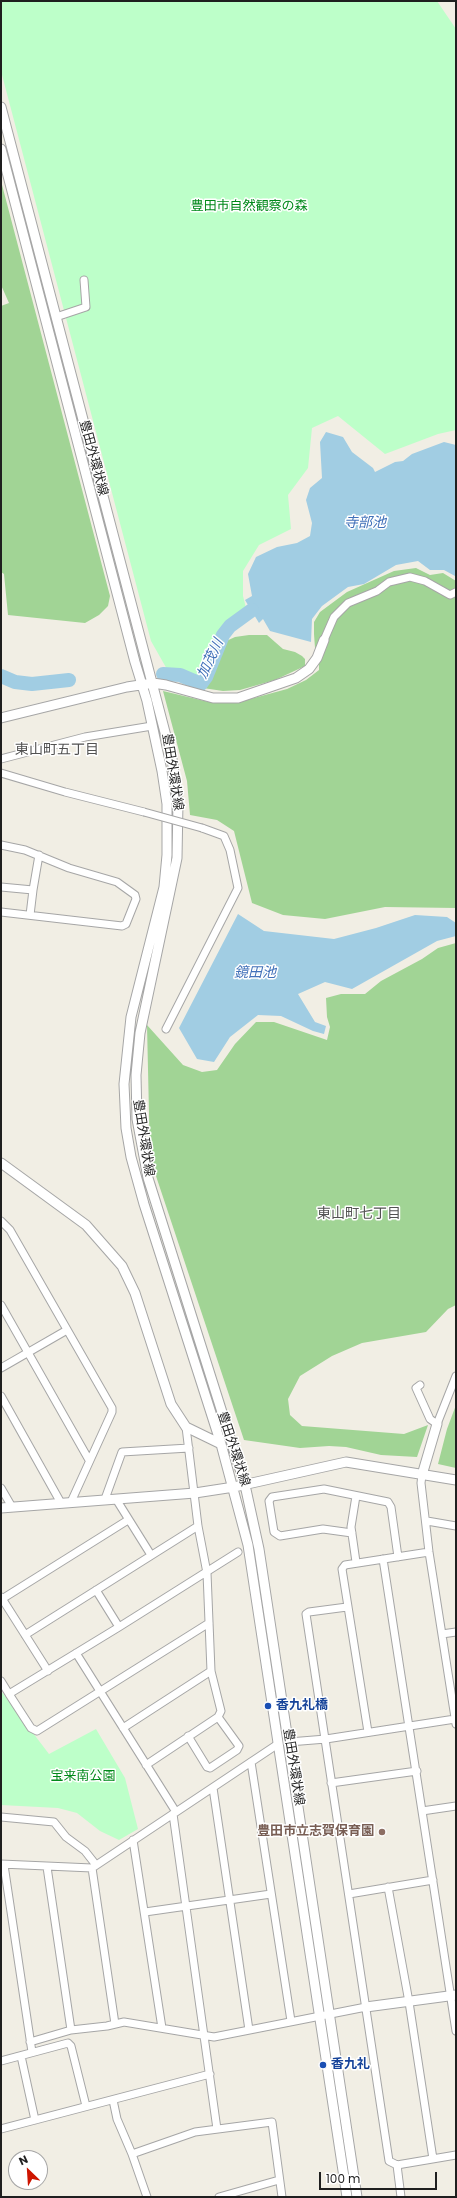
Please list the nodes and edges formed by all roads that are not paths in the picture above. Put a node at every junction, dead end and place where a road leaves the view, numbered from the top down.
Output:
1 (1, 107) edge
2 (1, 149) edge
3 (84, 280) dead end
4 (56, 317) junction
5 (456, 592) edge
6 (324, 640) joint
7 (153, 683) junction
8 (141, 684) junction
9 (1, 718) edge
10 (152, 726) junction
11 (1, 759) edge
12 (1, 773) edge
13 (1, 845) edge
14 (39, 855) junction
15 (1, 887) edge
16 (33, 890) junction
17 (1, 912) edge
18 (30, 915) junction
19 (166, 1029) dead end
20 (1, 1162) edge
21 (1, 1221) edge
22 (1, 1305) edge
23 (68, 1330) junction
24 (28, 1352) junction
25 (1, 1368) edge
26 (456, 1376) edge
27 (420, 1385) dead end
28 (1, 1396) edge
29 (437, 1424) junction
30 (186, 1427) junction
31 (221, 1444) junction
32 (189, 1448) junction
33 (89, 1460) junction
34 (422, 1475) junction
35 (456, 1480) edge
36 (245, 1484) junction
37 (234, 1487) junction
38 (1, 1488) edge
39 (195, 1493) junction
40 (356, 1496) junction
41 (105, 1499) junction
42 (116, 1499) junction
43 (71, 1502) junction
44 (61, 1503) junction
45 (12, 1507) junction
46 (1, 1508) edge
47 (128, 1520) junction
48 (427, 1521) junction
49 (198, 1526) junction
50 (456, 1526) edge
51 (352, 1533) junction
52 (238, 1552) dead end
53 (429, 1552) junction
54 (151, 1555) junction
55 (398, 1557) junction
56 (383, 1559) junction
57 (356, 1562) junction
58 (207, 1572) junction
59 (96, 1590) junction
60 (2, 1598) edge
61 (347, 1607) junction
62 (209, 1623) junction
63 (119, 1628) junction
64 (456, 1632) edge
65 (442, 1634) junction
66 (24, 1635) junction
67 (76, 1653) junction
68 (48, 1671) junction
69 (211, 1671) junction
70 (1, 1681) edge
71 (100, 1692) junction
72 (9, 1694) junction
73 (218, 1717) junction
74 (456, 1721) edge
75 (410, 1725) junction
76 (123, 1728) junction
77 (368, 1732) junction
78 (188, 1736) junction
79 (326, 1739) junction
80 (289, 1742) junction
81 (278, 1744) junction
82 (252, 1762) junction
83 (146, 1765) junction
84 (417, 1771) junction
85 (331, 1783) junction
86 (213, 1788) junction
87 (456, 1806) edge
88 (422, 1811) junction
89 (174, 1813) junction
90 (1, 1817) edge
91 (134, 1840) junction
92 (2, 1865) edge
93 (94, 1866) junction
94 (47, 1867) junction
95 (433, 1880) junction
96 (388, 1887) junction
97 (271, 1894) junction
98 (349, 1894) junction
99 (230, 1899) junction
100 (187, 1906) junction
101 (145, 1912) junction
102 (453, 1995) edge
103 (409, 2002) junction
104 (366, 2007) junction
105 (330, 2013) junction
106 (320, 2015) junction
107 (291, 2021) junction
108 (115, 2024) junction
109 (162, 2028) junction
110 (71, 2030) junction
111 (249, 2030) junction
112 (456, 2030) edge
113 (205, 2036) junction
114 (30, 2042) junction
115 (32, 2052) junction
116 (21, 2056) junction
117 (1, 2061) edge
118 (210, 2074) junction
119 (113, 2100) junction
120 (86, 2106) junction
121 (35, 2120) junction
122 (1, 2129) edge
123 (217, 2129) junction
124 (132, 2154) junction
125 (456, 2155) edge
126 (433, 2159) junction
127 (397, 2165) junction
128 (279, 2180) junction
129 (147, 2197) edge
130 (219, 2197) edge
131 (282, 2197) edge
132 (346, 2197) edge
133 (357, 2197) edge
134 (401, 2197) edge

1 - 4 street, 豊田外環状線
2 - 8 street, 豊田外環状線
3 - 4 street
4 - 7 street, 豊田外環状線
5 - 6 street
6 - 7 street
7 - 8 street
7 - 36 street, 豊田外環状線
8 - 9 street
8 - 10 street, 豊田外環状線
10 - 11 street
10 - 31 street, 豊田外環状線
12 - 19 street, bridge
13 - 14 street
14 - 16 street
14 - 18 street
15 - 16 street
16 - 18 street
17 - 18 street
20 - 30 street
21 - 23 street
22 - 24 street
23 - 24 street
23 - 33 street
24 - 25 street
24 - 33 street
26 - 29 street
27 - 29 street
28 - 44 street
29 - 34 street
30 - 31 street
30 - 32 street
31 - 37 street, 豊田外環状線
32 - 39 street
32 - 41 street
33 - 43 street
34 - 35 street
34 - 36 street
34 - 48 street
36 - 37 street
36 - 80 street, 豊田外環状線
37 - 39 street
37 - 81 street, 豊田外環状線
38 - 45 street
39 - 42 street
39 - 49 street
40 - 51 street
40 - 51 street
40 - 55 street
41 - 42 street
41 - 43 street
42 - 47 street
43 - 44 street
44 - 45 street
45 - 46 street
47 - 54 street
47 - 60 street
48 - 50 street
48 - 53 street
49 - 54 street
49 - 58 street
51 - 57 street
52 - 58 street
53 - 55 street
53 - 65 street
54 - 59 street
55 - 56 street
56 - 57 street
56 - 75 street
57 - 61 street
58 - 62 street
58 - 63 street
59 - 63 street
59 - 66 street
60 - 66 street
61 - 77 street
61 - 79 street
62 - 69 street
62 - 71 street
63 - 67 street
64 - 65 street
65 - 74 street
66 - 68 street
67 - 68 street
67 - 71 street
68 - 72 street
69 - 73 street
69 - 76 street
70 - 72 street
71 - 72 street
71 - 76 street
73 - 78 street
73 - 78 street
74 - 75 street
75 - 77 street
75 - 84 street
76 - 83 street
77 - 79 street
78 - 83 street
79 - 80 street
79 - 85 street
80 - 105 street, 豊田外環状線
81 - 82 street
81 - 106 street, 豊田外環状線
82 - 86 street
82 - 97 street
83 - 89 street
84 - 85 street
84 - 88 street
85 - 98 street
86 - 89 street
86 - 99 street
87 - 88 street
88 - 95 street
89 - 91 street
89 - 100 street
90 - 93 street
91 - 93 street
91 - 101 street
92 - 94 street
92 - 114 street
93 - 94 street
93 - 108 street
94 - 110 street
95 - 96 street
95 - 102 street
96 - 98 street
96 - 103 street
97 - 99 street
97 - 107 street
98 - 104 street
99 - 100 street
99 - 111 street
100 - 101 street
100 - 113 street
101 - 109 street
102 - 103 street
102 - 112 street
103 - 104 street
103 - 126 street
104 - 105 street
104 - 127 street
105 - 106 street
105 - 133 street, 豊田外環状線
106 - 107 street
106 - 132 street, 豊田外環状線
107 - 111 street
108 - 109 street
108 - 110 street
109 - 113 street
110 - 114 street
111 - 113 street
113 - 118 street
114 - 115 street
115 - 116 street
115 - 120 street
116 - 117 street
116 - 121 street
118 - 119 street
118 - 123 street
119 - 120 street
119 - 124 street
120 - 121 street
121 - 122 street
123 - 124 street
123 - 128 street
124 - 129 street
125 - 126 street
126 - 127 street
127 - 134 street
128 - 130 street
128 - 131 street

